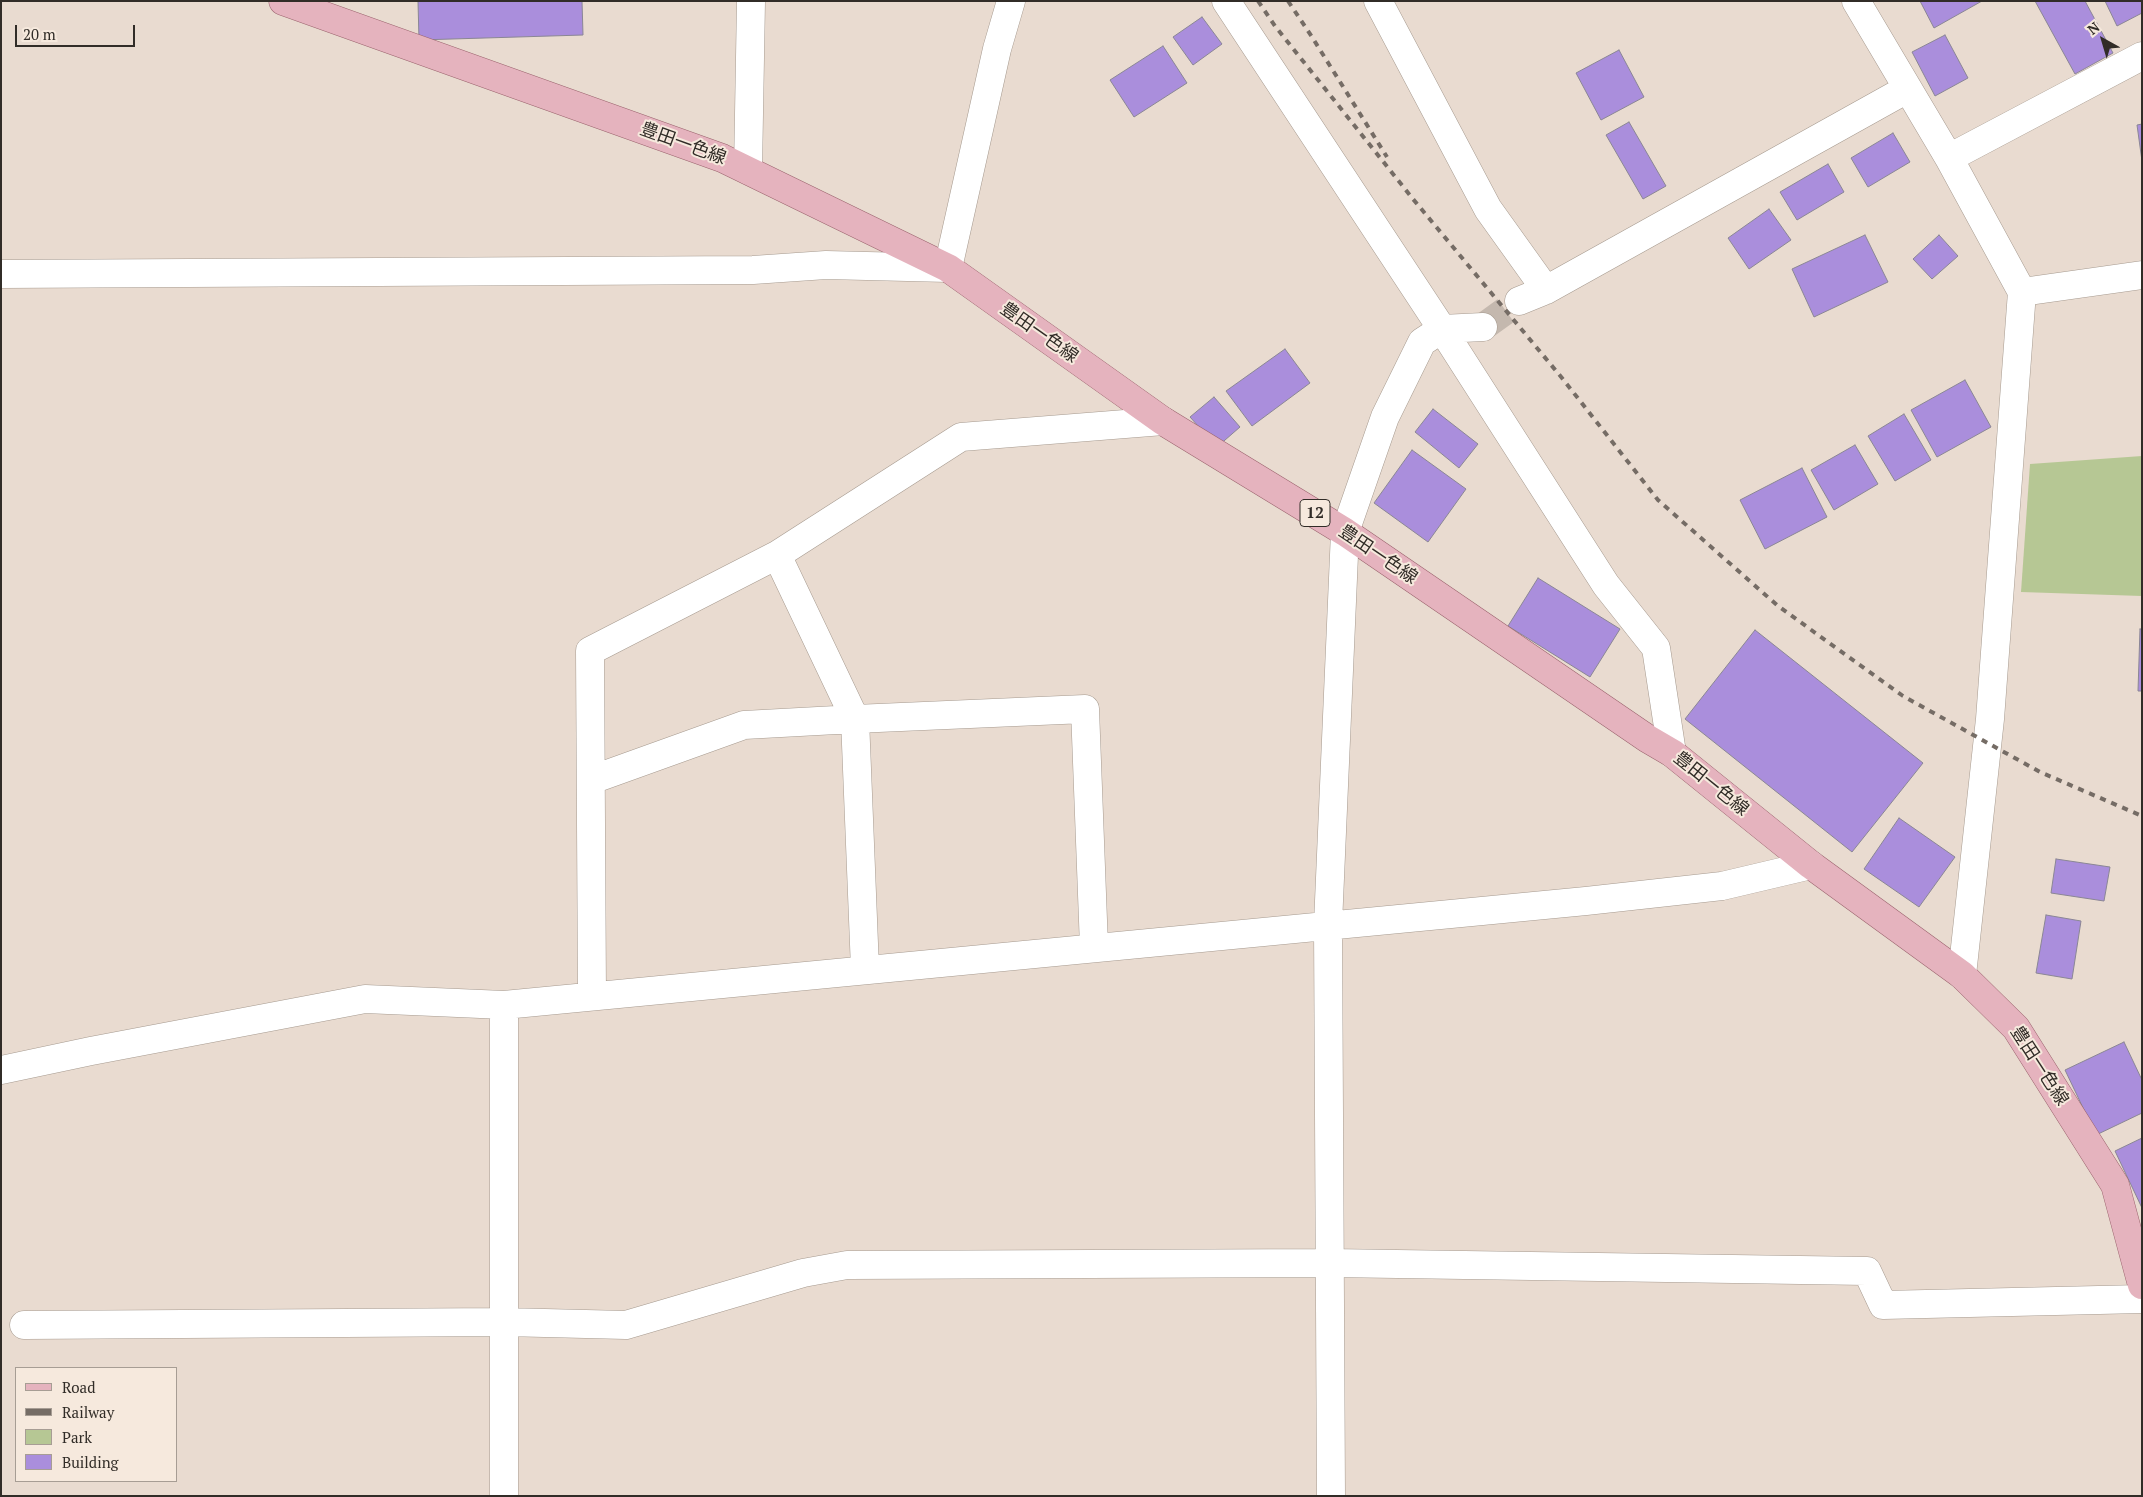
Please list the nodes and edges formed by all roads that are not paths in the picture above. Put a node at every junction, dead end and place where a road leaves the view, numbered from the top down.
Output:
1 (283, 1) edge
2 (750, 1) edge
3 (1011, 1) edge
4 (1226, 1) edge
5 (1378, 1) edge
6 (1856, 1) edge
7 (2142, 56) edge
8 (1907, 89) junction
9 (1949, 158) junction
10 (748, 170) junction
11 (948, 268) junction
12 (1, 274) edge
13 (2142, 275) edge
14 (1546, 290) junction
15 (2022, 292) junction
16 (1519, 301) tunnel mouth
17 (1483, 327) tunnel mouth
18 (1442, 329) junction
19 (1163, 420) junction
20 (1345, 532) junction
21 (777, 555) junction
22 (855, 719) junction
23 (1672, 752) junction
24 (591, 780) junction
25 (1811, 865) junction
26 (1328, 924) junction
27 (1094, 947) junction
28 (865, 970) junction
29 (1962, 975) junction
30 (592, 996) junction
31 (504, 1005) junction
32 (1, 1070) edge
33 (1330, 1263) junction
34 (2142, 1285) edge
35 (2142, 1298) edge
36 (504, 1322) junction
37 (24, 1325) dead end
38 (504, 1496) edge
39 (1331, 1496) edge

1 - 10 main road, 豊田一色線 / 12
2 - 10 street
3 - 11 street
4 - 18 street
5 - 14 street
6 - 8 street
7 - 9 street
8 - 9 street
8 - 14 street
9 - 15 street
10 - 11 main road, 豊田一色線 / 12
11 - 12 street
11 - 19 main road, 豊田一色線 / 12
13 - 15 street
14 - 16 street
15 - 29 street
17 - 18 street
18 - 20 street
18 - 23 street
19 - 20 main road, 豊田一色線 / 12
19 - 21 street
20 - 23 main road, 豊田一色線 / 12
20 - 26 street
21 - 22 street
21 - 24 street
22 - 24 street
22 - 27 street
22 - 28 street
23 - 25 main road, 豊田一色線 / 12
24 - 30 street
25 - 26 street
25 - 29 main road, 豊田一色線 / 12
26 - 27 street
26 - 33 street
27 - 28 street
28 - 30 street
29 - 34 main road, 豊田一色線 / 12
30 - 31 street
31 - 32 street
31 - 36 street
33 - 35 street
33 - 36 street
33 - 39 street
36 - 37 street
36 - 38 street

